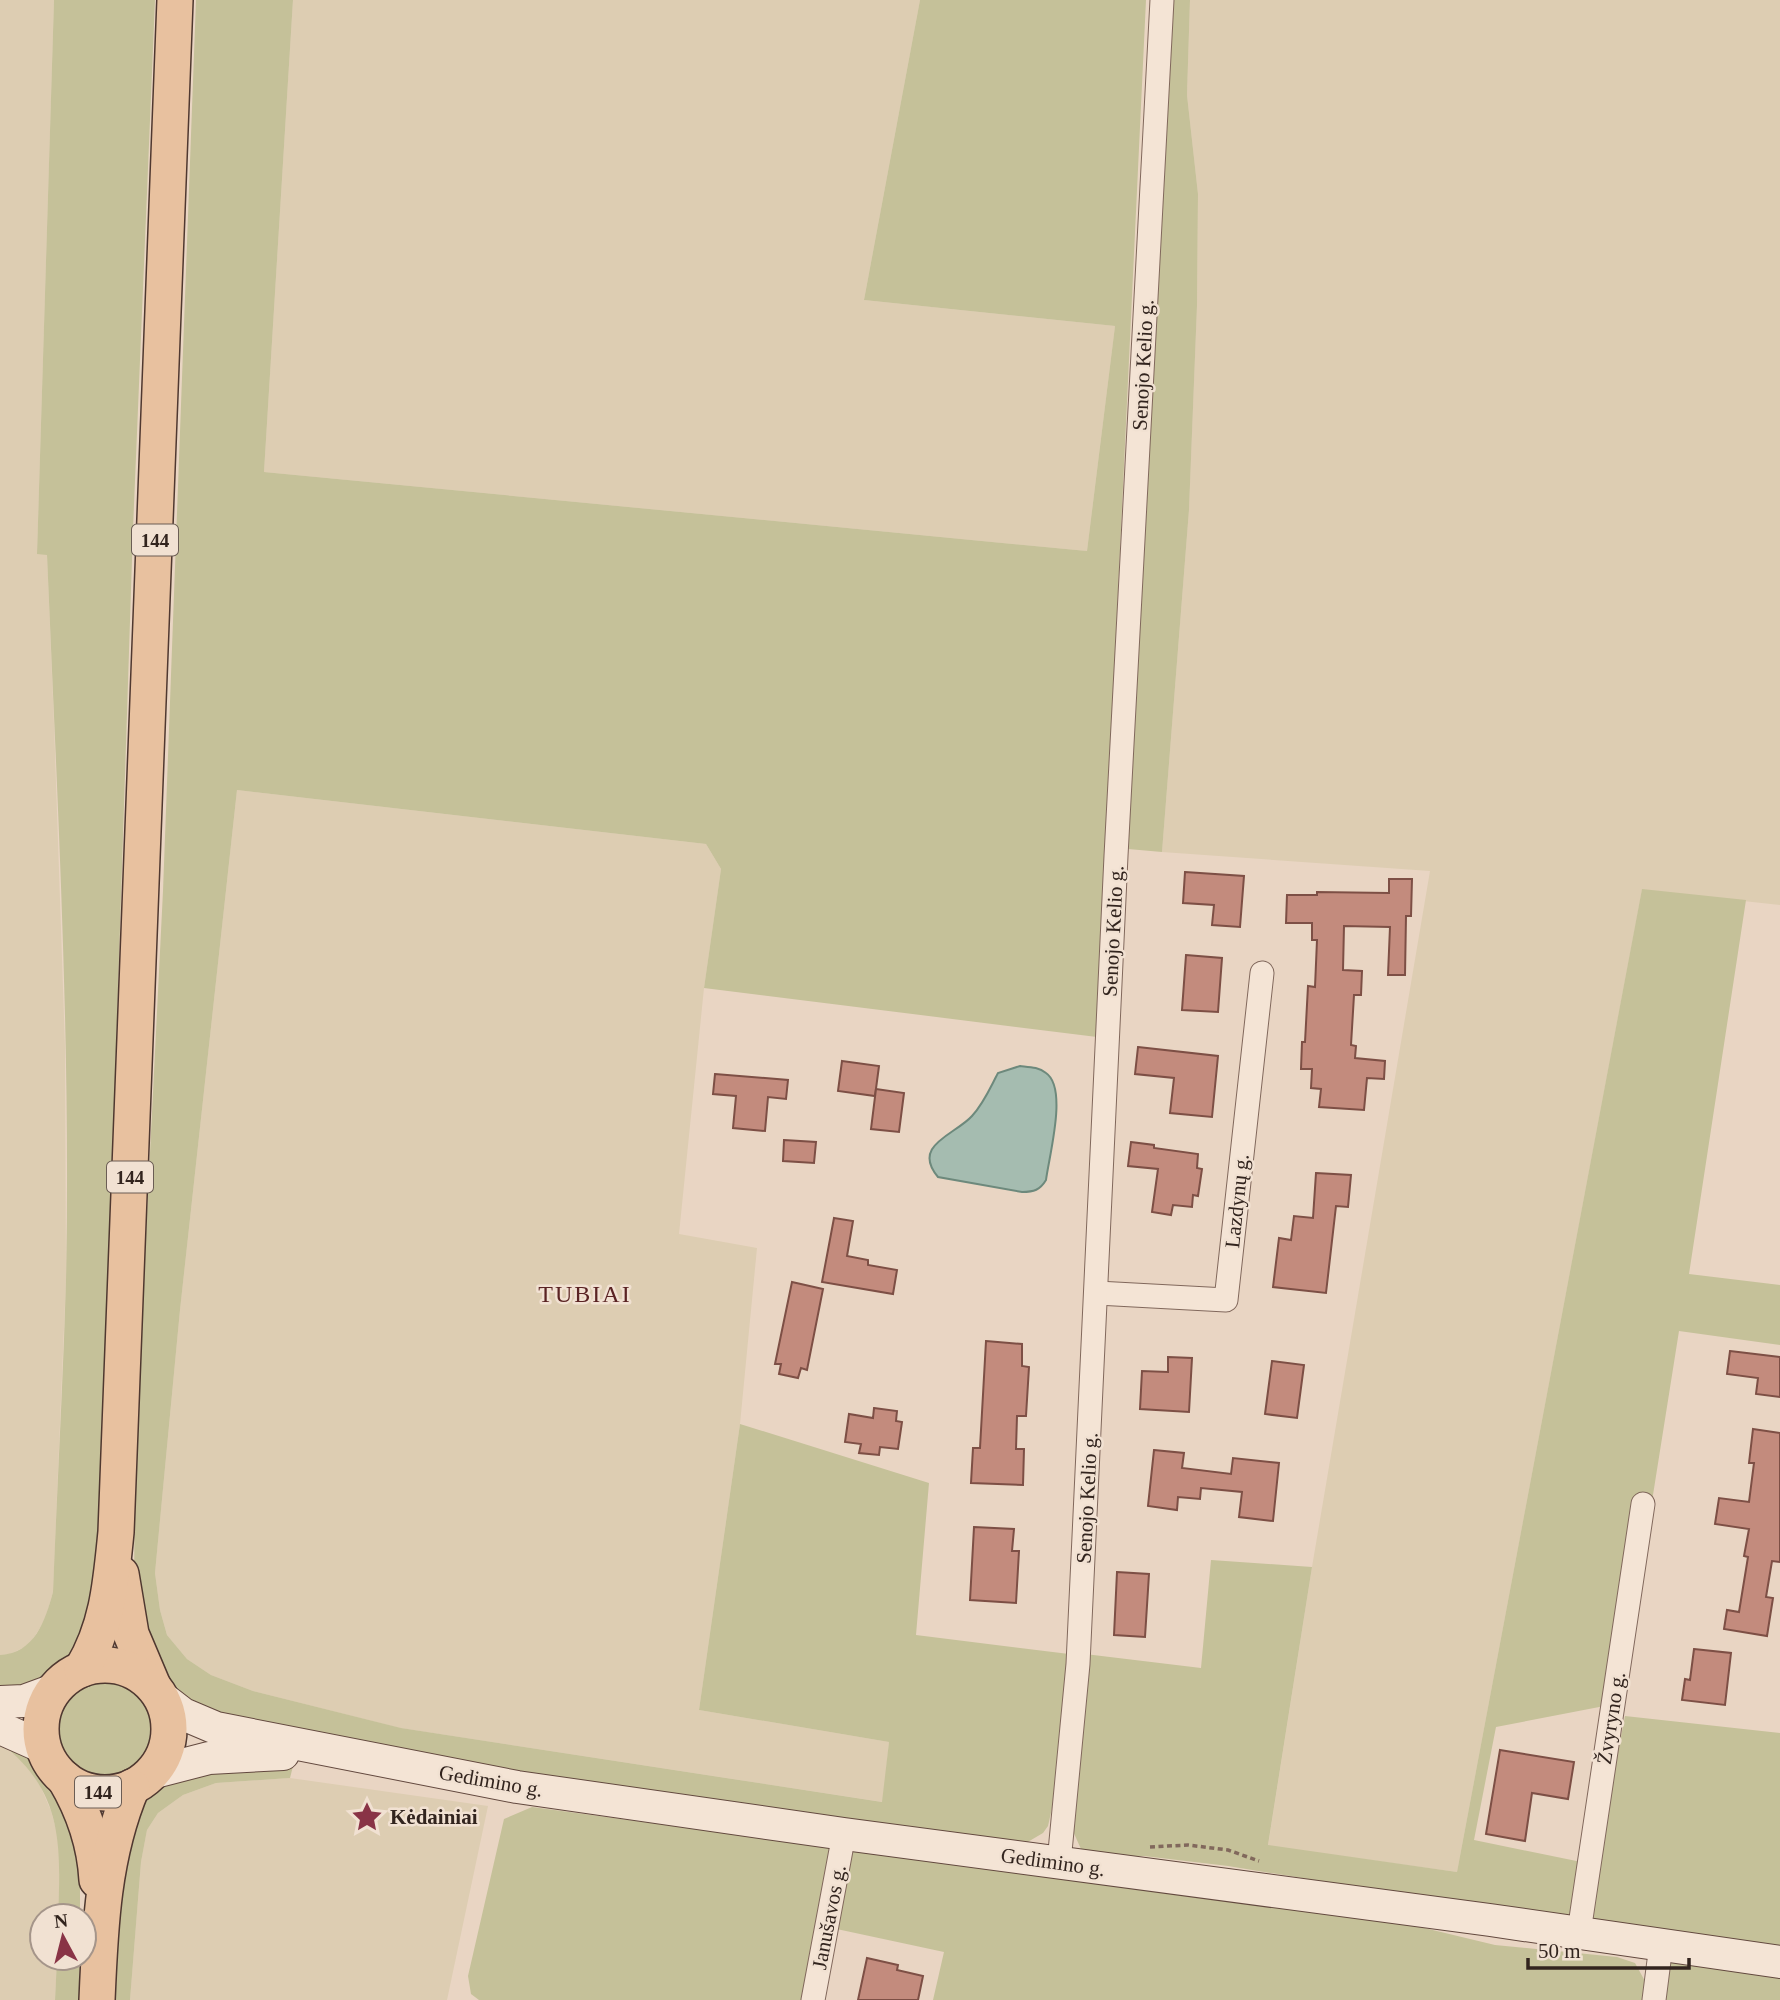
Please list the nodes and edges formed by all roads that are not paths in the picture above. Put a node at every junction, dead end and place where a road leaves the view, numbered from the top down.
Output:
1 (175, 0) edge
2 (1162, 0) edge
3 (1262, 973) dead end
4 (1097, 1293) junction
5 (1643, 1504) dead end
6 (116, 1532) junction
7 (68, 1679) junction
8 (157, 1691) junction
9 (0, 1702) edge
10 (0, 1728) edge
11 (43, 1747) junction
12 (327, 1751) junction
13 (65, 1779) junction
14 (141, 1780) junction
15 (844, 1834) junction
16 (1059, 1862) junction
17 (1579, 1932) junction
18 (100, 1933) junction
19 (1661, 1945) junction
20 (1780, 1962) edge
21 (97, 2000) edge
22 (813, 2000) edge
23 (1654, 2000) edge

1 - 6 main road, 144
2 - 4 street, Senojo Kelio g.
3 - 4 street, Lazdynų g.
4 - 16 street, Senojo Kelio g.
5 - 17 street, Žvyryno g.
6 - 7 main road, 144
6 - 8 main road, 144
7 - 8 main road
7 - 9 main road
7 - 11 main road, 144
8 - 12 main road
8 - 14 main road, 144
10 - 11 main road
11 - 13 main road, 144
12 - 14 main road
12 - 15 main road, Gedimino g.
13 - 14 main road, 144
13 - 18 main road, 144
14 - 18 main road, 144
15 - 16 main road, Gedimino g.
15 - 22 street, Janušavos g.
16 - 17 main road, Gedimino g.
17 - 19 main road, Gedimino g.
18 - 21 main road, 144
19 - 20 main road, Gedimino g.
19 - 23 street

